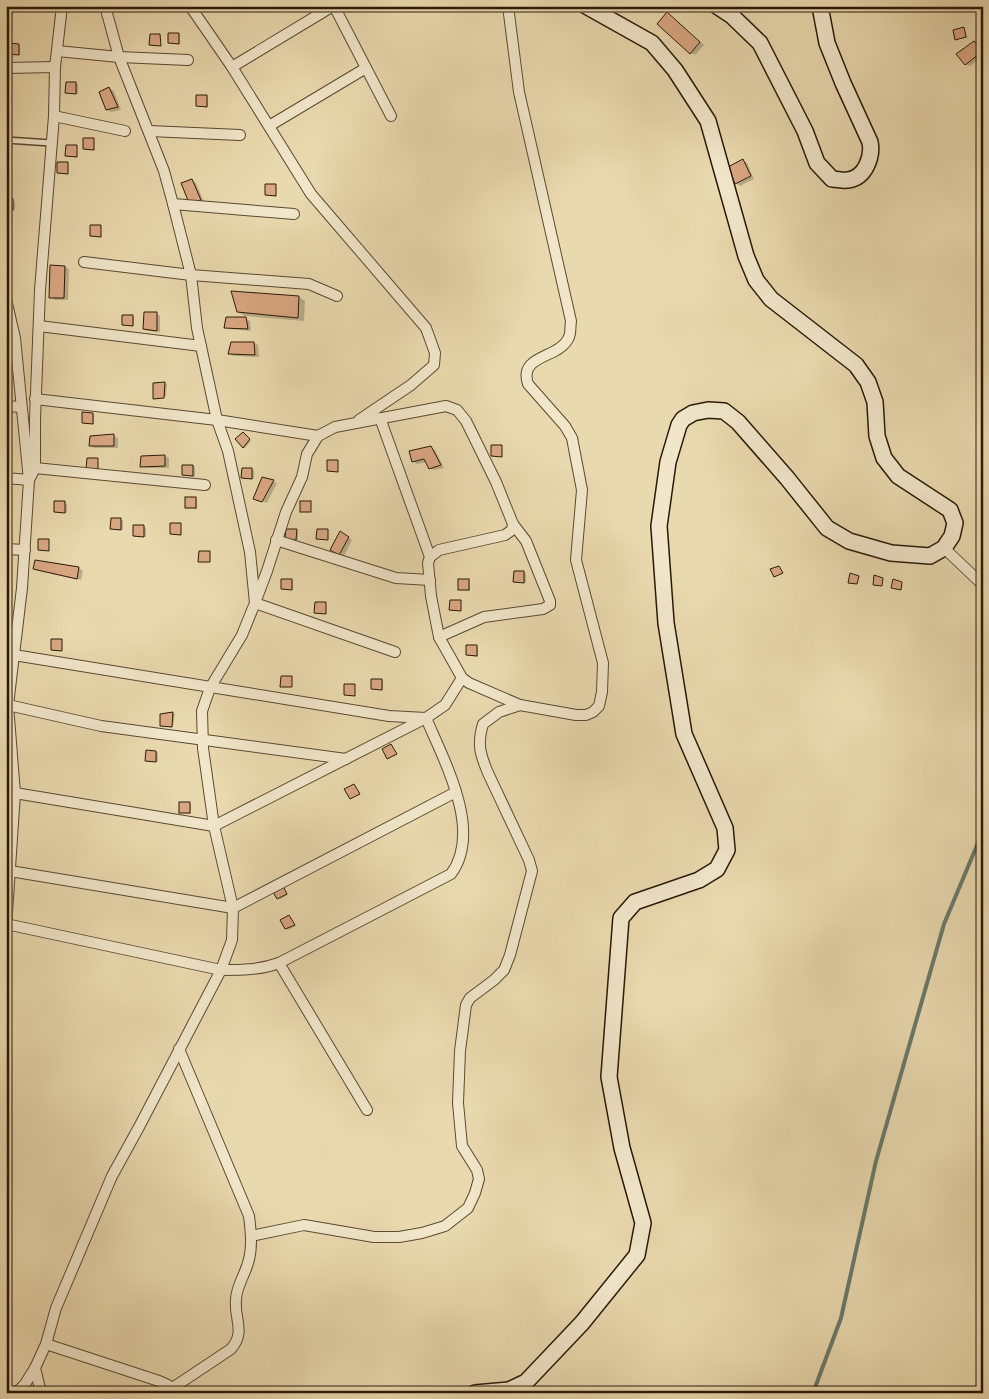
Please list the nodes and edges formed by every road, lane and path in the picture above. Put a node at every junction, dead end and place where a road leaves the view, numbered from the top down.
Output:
1 (62, 6) edge
2 (105, 6) edge
3 (190, 6) edge
4 (334, 6) edge
5 (508, 6) edge
6 (586, 6) edge
7 (717, 6) edge
8 (820, 6) edge
9 (981, 6) edge
10 (983, 16) edge
11 (57, 51) junction
12 (119, 57) junction
13 (188, 60) dead end
14 (232, 66) junction
15 (55, 67) junction
16 (6, 68) edge
17 (366, 68) junction
18 (54, 116) junction
19 (391, 116) dead end
20 (269, 126) junction
21 (125, 131) dead end
22 (149, 131) junction
23 (240, 135) dead end
24 (6, 140) edge
25 (51, 143) junction
26 (174, 204) junction
27 (294, 214) dead end
28 (84, 262) dead end
29 (190, 275) junction
30 (337, 296) dead end
31 (6, 299) edge
32 (39, 326) junction
33 (11, 338) edge
34 (201, 346) junction
35 (36, 399) junction
36 (6, 406) edge
37 (21, 407) junction
38 (380, 418) junction
39 (217, 420) junction
40 (355, 423) junction
41 (318, 436) junction
42 (35, 468) junction
43 (6, 478) edge
44 (29, 480) junction
45 (205, 485) dead end
46 (513, 524) junction
47 (276, 540) junction
48 (944, 548) junction
49 (6, 549) edge
50 (25, 550) junction
51 (430, 557) junction
52 (430, 580) junction
53 (983, 585) edge
54 (254, 602) junction
55 (6, 620) edge
56 (18, 621) junction
57 (440, 637) junction
58 (395, 652) dead end
59 (14, 656) junction
60 (462, 678) junction
61 (210, 688) junction
62 (8, 692) edge
63 (8, 705) junction
64 (520, 705) junction
65 (426, 718) junction
66 (204, 740) junction
67 (9, 759) edge
68 (346, 759) junction
69 (456, 792) junction
70 (15, 793) junction
71 (10, 824) edge
72 (214, 826) junction
73 (10, 871) junction
74 (233, 908) junction
75 (7, 926) edge
76 (279, 963) junction
77 (220, 970) junction
78 (179, 1049) junction
79 (367, 1110) dead end
80 (252, 1236) junction
81 (46, 1344) junction
82 (35, 1368) junction
83 (172, 1391) edge
84 (16, 1393) edge
85 (40, 1393) edge
86 (475, 1393) edge

1 - 11 street
2 - 12 street
3 - 14 street
4 - 14 street
4 - 17 street
5 - 64 street
6 - 48 main road
7 - 8 main road
9 - 10 lane
11 - 12 street
11 - 15 street
12 - 13 street
12 - 22 street
14 - 20 street
15 - 16 street
15 - 18 street
17 - 19 street
17 - 20 street
18 - 21 street
18 - 25 street
20 - 40 street
22 - 23 street
22 - 26 street
24 - 25 lane
25 - 32 street
26 - 27 street
26 - 29 street
28 - 29 street
29 - 30 street
29 - 34 street
31 - 33 street
32 - 34 street
32 - 35 street
33 - 37 street
34 - 39 street
35 - 39 street
35 - 42 street
36 - 37 street
37 - 44 street
38 - 40 street
38 - 46 street
38 - 51 street
39 - 41 street
39 - 54 street
40 - 41 street
41 - 47 street
42 - 44 street
42 - 45 street
43 - 44 street
44 - 50 street
46 - 51 street
46 - 57 street
47 - 52 street
47 - 54 street
48 - 53 street
48 - 86 main road
49 - 50 street
50 - 56 street
51 - 52 street
52 - 57 street
54 - 58 street
54 - 61 street
55 - 56 street
56 - 59 street
57 - 60 street
59 - 61 street
59 - 62 street
60 - 64 street
60 - 65 street
61 - 65 street
61 - 66 street
62 - 63 street
63 - 66 street
63 - 67 street
64 - 80 street
65 - 68 street
65 - 69 street
66 - 68 street
66 - 72 street
67 - 70 street
68 - 72 street
69 - 74 street
69 - 76 street
70 - 71 street
70 - 72 street
71 - 73 street
72 - 74 street
73 - 74 street
73 - 75 street
74 - 77 street
75 - 77 street
76 - 77 street
76 - 79 street
77 - 78 street
78 - 80 street
78 - 81 street
80 - 83 street
81 - 82 street
81 - 83 street
82 - 84 street
82 - 85 street

